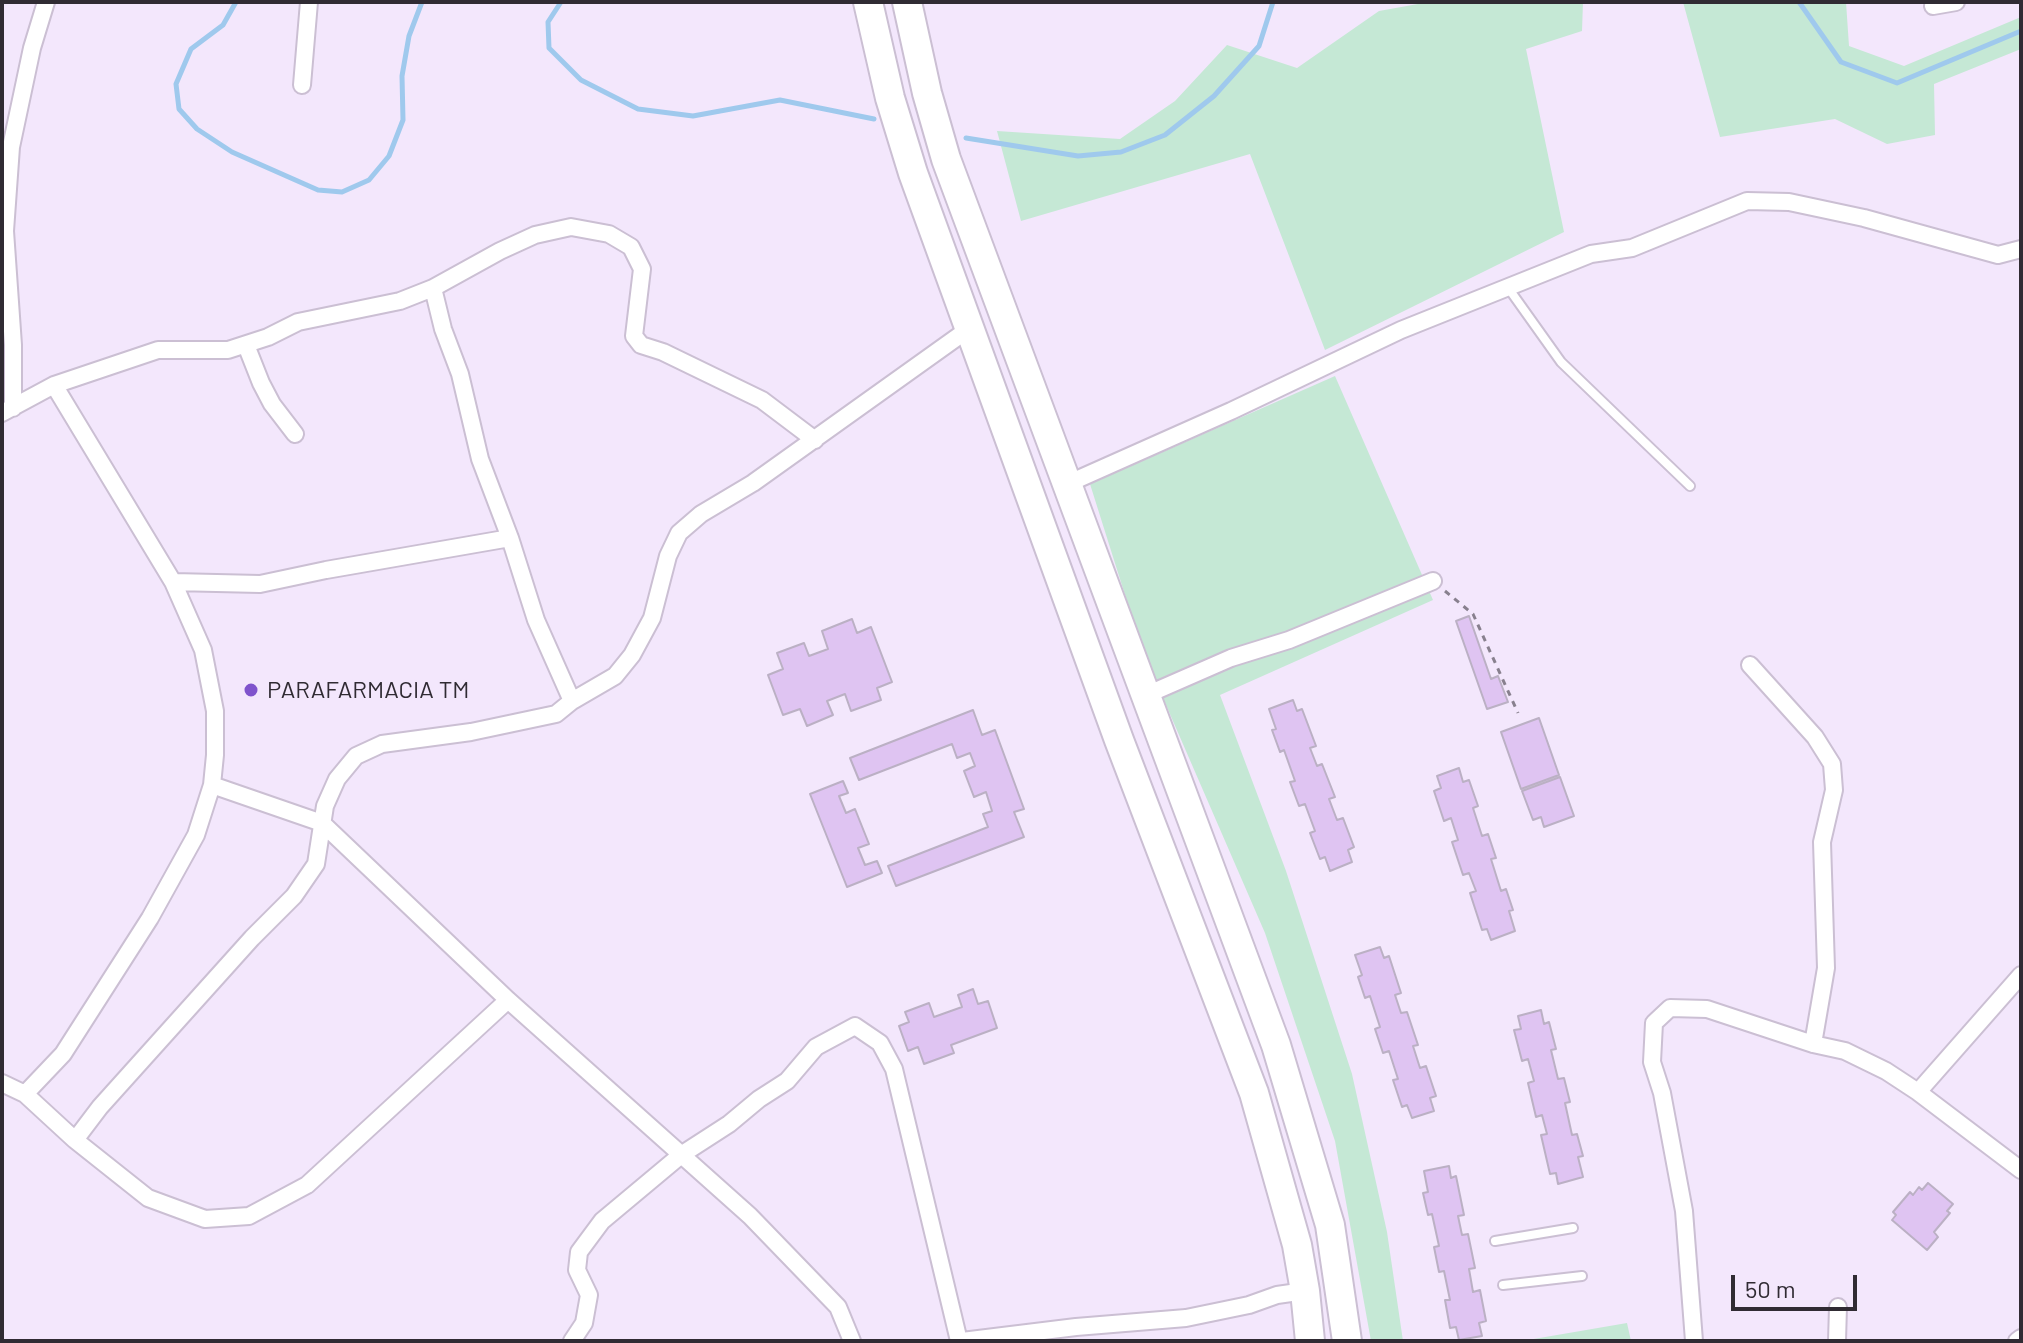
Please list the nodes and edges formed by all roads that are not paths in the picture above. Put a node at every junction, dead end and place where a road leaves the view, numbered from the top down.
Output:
1 (46, 2) edge
2 (309, 2) edge
3 (868, 2) edge
4 (907, 2) edge
5 (1956, 2) edge
6 (1933, 6) dead end
7 (302, 85) dead end
8 (2018, 253) edge
9 (433, 288) junction
10 (1509, 289) junction
11 (970, 328) junction
12 (246, 345) junction
13 (54, 385) junction
14 (8, 410) edge
15 (295, 434) dead end
16 (815, 440) junction
17 (1067, 484) junction
18 (1690, 486) dead end
19 (510, 538) junction
20 (1433, 581) road end
21 (173, 582) junction
22 (1750, 665) dead end
23 (1144, 696) junction
24 (572, 701) junction
25 (212, 785) junction
26 (322, 823) junction
27 (2021, 975) edge
28 (508, 1000) junction
29 (1813, 1044) junction
30 (2, 1083) edge
31 (1918, 1092) junction
32 (25, 1094) junction
33 (75, 1140) junction
34 (681, 1155) junction
35 (2021, 1170) edge
36 (1573, 1228) dead end
37 (1495, 1241) dead end
38 (1582, 1276) dead end
39 (1503, 1285) dead end
40 (1305, 1291) junction
41 (1838, 1307) dead end
42 (1078, 1334) edge
43 (572, 1341) edge
44 (852, 1341) edge
45 (960, 1341) edge
46 (1310, 1341) edge
47 (1347, 1341) edge
48 (1694, 1341) edge
49 (1837, 1341) edge

1 - 14 street
2 - 7 street
3 - 11 highway
4 - 17 highway
5 - 6 street
8 - 10 street
9 - 12 street
9 - 16 street
9 - 19 street
10 - 17 street
10 - 18 lane
11 - 16 street
11 - 40 highway
12 - 13 street
12 - 15 street
13 - 14 street
13 - 21 street
16 - 24 street
17 - 23 highway
19 - 21 street
19 - 24 street
20 - 23 street
21 - 25 street
22 - 29 street
23 - 47 highway
24 - 26 street
25 - 26 street
25 - 32 street
26 - 28 street
26 - 33 street
27 - 31 street
28 - 33 street
28 - 34 street
29 - 31 street
29 - 48 street
30 - 32 street
31 - 35 street
32 - 33 street
34 - 43 street
34 - 44 street
34 - 45 street
36 - 37 lane
38 - 39 lane
40 - 42 street
40 - 46 highway
41 - 49 street
42 - 45 street

